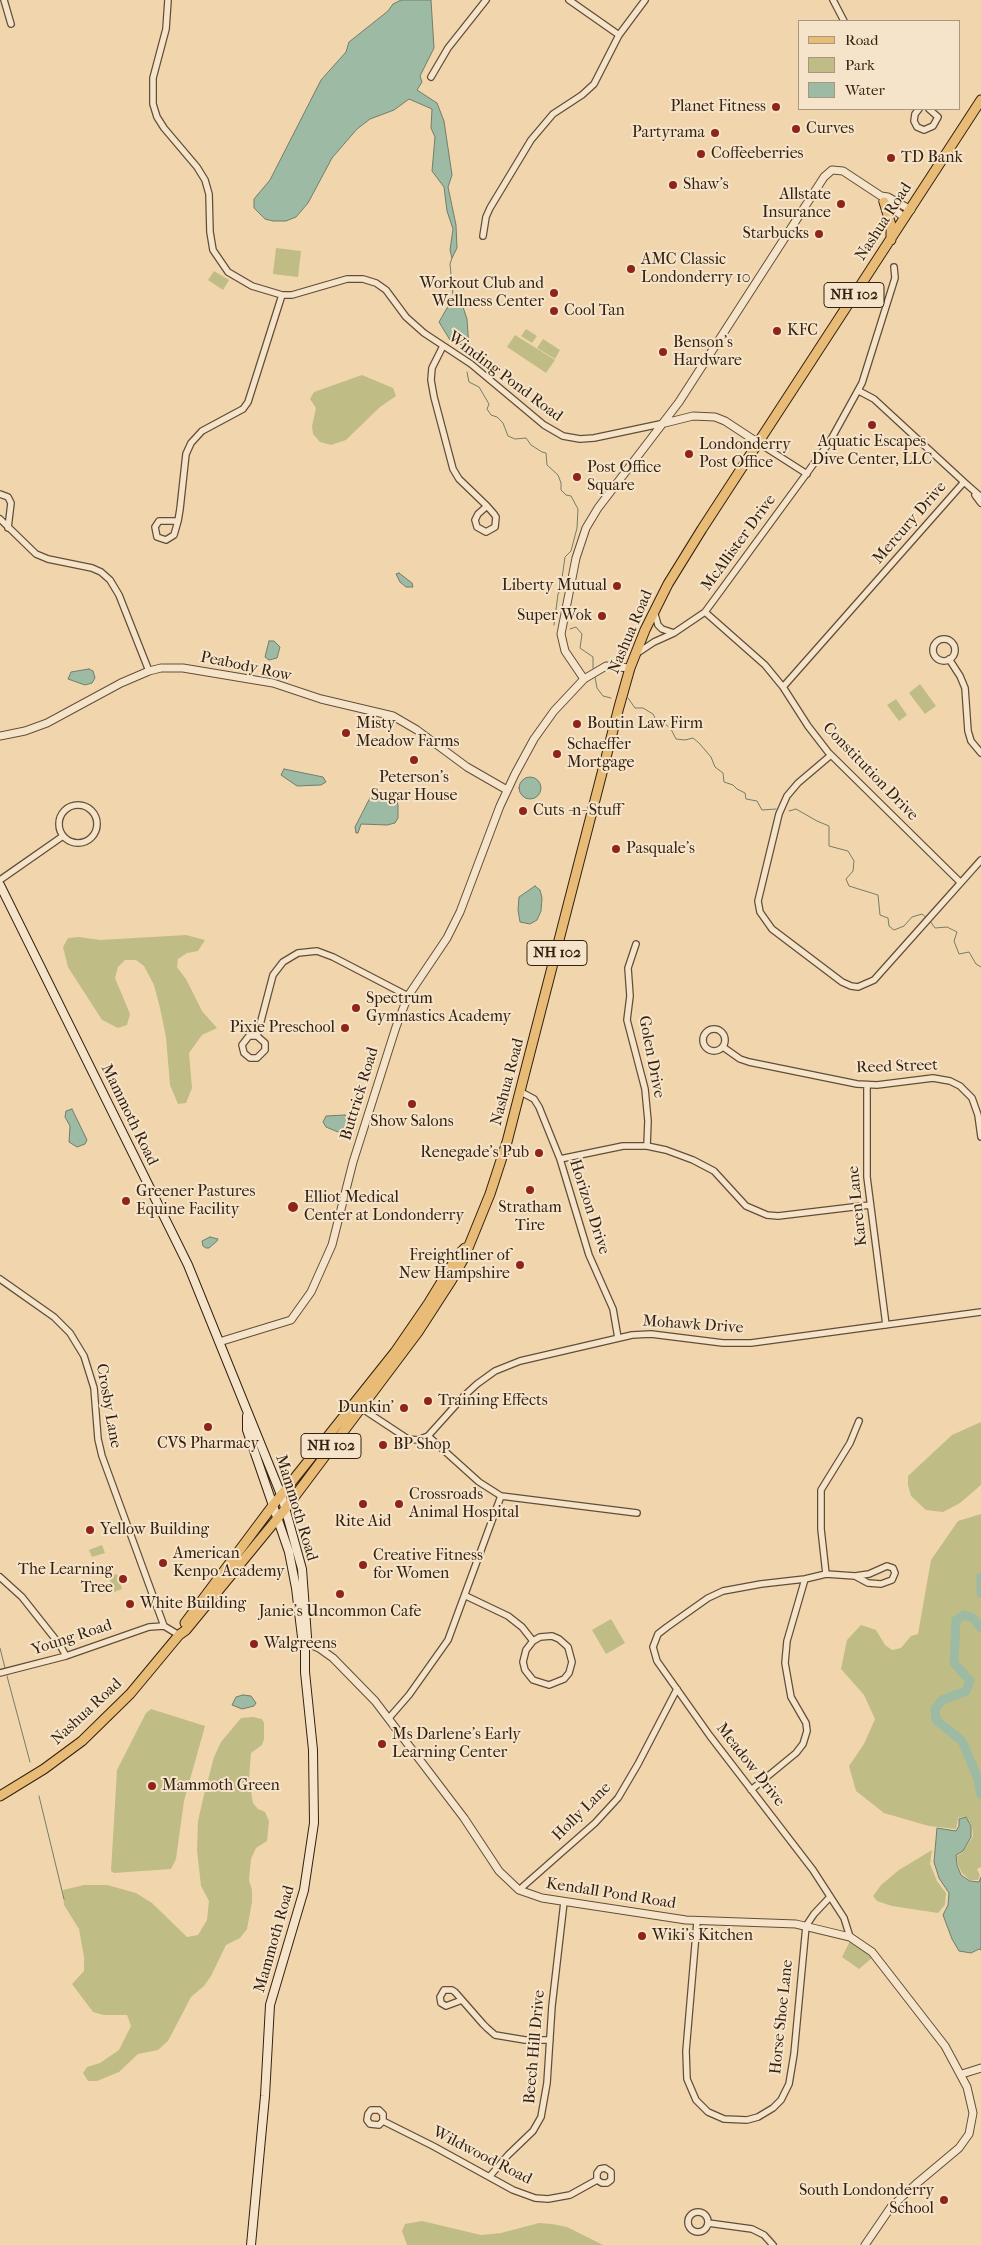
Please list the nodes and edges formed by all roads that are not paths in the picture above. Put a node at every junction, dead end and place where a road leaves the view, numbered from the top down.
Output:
1 (4, 0) edge
2 (168, 0) edge
3 (486, 0) edge
4 (569, 0) edge
5 (644, 0) edge
6 (833, 0) edge
7 (843, 20) edge
8 (11, 24) dead end
9 (619, 35) junction
10 (431, 77) dead end
11 (981, 100) edge
12 (918, 110) edge
13 (930, 110) edge
14 (882, 199) junction
15 (911, 210) junction
16 (905, 218) junction
17 (483, 236) dead end
18 (891, 240) junction
19 (894, 268) dead end
20 (282, 295) junction
21 (443, 346) junction
22 (859, 391) junction
23 (679, 402) junction
24 (687, 418) junction
25 (665, 423) junction
26 (757, 442) junction
27 (807, 474) junction
28 (964, 482) junction
29 (970, 487) junction
30 (0, 494) edge
31 (981, 497) edge
32 (981, 503) edge
33 (487, 506) junction
34 (0, 520) edge
35 (178, 521) junction
36 (8, 528) junction
37 (654, 610) junction
38 (705, 612) junction
39 (674, 633) junction
40 (635, 655) junction
41 (950, 659) dead end
42 (630, 668) junction
43 (149, 671) junction
44 (584, 678) junction
45 (783, 687) junction
46 (0, 736) edge
47 (981, 753) edge
48 (831, 755) junction
49 (507, 790) junction
50 (63, 836) junction
51 (981, 860) edge
52 (0, 880) edge
53 (960, 882) junction
54 (0, 885) edge
55 (636, 944) dead end
56 (408, 996) junction
57 (257, 1036) junction
58 (723, 1047) junction
59 (866, 1085) junction
60 (521, 1092) junction
61 (981, 1137) edge
62 (647, 1146) junction
63 (560, 1159) junction
64 (870, 1205) junction
65 (0, 1279) edge
66 (981, 1312) edge
67 (886, 1325) junction
68 (618, 1338) junction
69 (219, 1342) junction
70 (358, 1406) junction
71 (248, 1416) junction
72 (859, 1421) dead end
73 (428, 1436) junction
74 (501, 1496) junction
75 (282, 1497) junction
76 (274, 1504) junction
77 (286, 1508) junction
78 (637, 1512) dead end
79 (278, 1517) junction
80 (826, 1574) junction
81 (855, 1576) junction
82 (0, 1578) edge
83 (805, 1580) junction
84 (466, 1596) junction
85 (164, 1626) junction
86 (179, 1635) junction
87 (533, 1641) junction
88 (305, 1642) junction
89 (66, 1656) junction
90 (0, 1674) edge
91 (677, 1689) junction
92 (389, 1718) junction
93 (751, 1790) junction
94 (0, 1796) edge
95 (519, 1890) junction
96 (830, 1897) junction
97 (564, 1902) junction
98 (696, 1922) junction
99 (806, 1926) junction
100 (850, 1937) junction
101 (462, 2000) dead end
102 (550, 2040) junction
103 (981, 2068) edge
104 (962, 2074) junction
105 (383, 2121) dead end
106 (490, 2176) junction
107 (598, 2180) dead end
108 (708, 2223) dead end
109 (251, 2245) edge
110 (773, 2245) edge
111 (865, 2245) edge

1 - 8 street
2 - 20 street, Winding Pond Road
3 - 10 street
4 - 9 street
5 - 9 street
6 - 7 street
9 - 17 street
11 - 15 main road, Nashua Road / NH 102
12 - 13 street
14 - 15 street
14 - 16 street
14 - 18 main road
14 - 23 street
15 - 16 main road, Nashua Road / NH 102
16 - 18 main road, Nashua Road / NH 102
18 - 26 main road, Nashua Road / NH 102
19 - 22 street, McAllister Drive
20 - 21 street, Winding Pond Road
20 - 35 street
21 - 25 street, Winding Pond Road
21 - 33 street
22 - 27 street, McAllister Drive
22 - 28 street, Mercury Drive
23 - 24 street
23 - 25 street
24 - 25 street, Winding Pond Road
24 - 26 street, Winding Pond Road
25 - 44 street
26 - 27 street, Winding Pond Road
26 - 37 main road, Nashua Road / NH 102
27 - 38 street, McAllister Drive
28 - 29 street
28 - 45 street, Mercury Drive
29 - 31 street
29 - 32 street
30 - 36 street
33 - 33 street
34 - 36 street
35 - 35 street
36 - 43 street
37 - 39 street
37 - 40 main road, Nashua Road / NH 102
38 - 39 street, McAllister Drive
38 - 45 street, Constitution Drive
39 - 40 street, McAllister Drive
40 - 42 main road, Nashua Road / NH 102
41 - 47 street
42 - 44 street, Buttrick Road
42 - 60 main road, Nashua Road / NH 102
43 - 46 street, Peabody Row
43 - 49 street, Peabody Row
44 - 49 street, Buttrick Road
45 - 48 street, Constitution Drive
48 - 53 street, Constitution Drive
48 - 53 street
49 - 56 street, Buttrick Road
50 - 50 street
50 - 52 street
51 - 53 street
54 - 69 main road, Mammoth Road
55 - 62 street, Golen Drive
56 - 57 street
56 - 69 street, Buttrick Road
57 - 57 street
58 - 58 street, Reed Street
58 - 59 street, Reed Street
59 - 61 street, Reed Street
59 - 64 street, Karen Lane
60 - 63 street, Horizon Drive
60 - 70 main road, Nashua Road / NH 102
62 - 63 street
62 - 64 street
63 - 68 street, Horizon Drive
64 - 67 street, Karen Lane
65 - 85 street, Crosby Lane
66 - 67 street, Mohawk Drive
67 - 68 street, Mohawk Drive
68 - 73 street, Mohawk Drive
69 - 71 main road, Mammoth Road
70 - 73 street
70 - 75 main road, Nashua Road / NH 102
70 - 77 main road, Nashua Road / NH 102
71 - 75 main road, Mammoth Road
71 - 76 main road, Mammoth Road
72 - 80 street
73 - 74 street
74 - 78 street
74 - 84 street
75 - 76 main road, Nashua Road / NH 102
75 - 77 main road, Mammoth Road
76 - 79 main road, Mammoth Road
76 - 86 main road, Nashua Road / NH 102
77 - 79 main road, Nashua Road / NH 102
77 - 88 main road, Mammoth Road
79 - 86 main road, Nashua Road / NH 102
79 - 88 main road, Mammoth Road
80 - 81 street
80 - 83 street
81 - 81 street
82 - 89 street
83 - 91 street, Meadow Drive
83 - 93 street
84 - 87 street
84 - 92 street
85 - 86 street
85 - 89 street, Young Road
86 - 94 main road, Nashua Road / NH 102
87 - 87 street
88 - 92 street, Kendall Pond Road
88 - 109 main road, Mammoth Road
89 - 90 street, Young Road
91 - 93 street, Meadow Drive
91 - 95 street, Holly Lane
92 - 95 street, Kendall Pond Road
93 - 96 street, Meadow Drive
95 - 97 street, Kendall Pond Road
96 - 99 street
96 - 100 street, Meadow Drive
97 - 98 street, Kendall Pond Road
97 - 102 street, Beech Hill Drive
98 - 99 street, Kendall Pond Road
98 - 99 street, Horse Shoe Lane
99 - 100 street, Kendall Pond Road
100 - 104 street, Kendall Pond Road
101 - 102 street
102 - 106 street, Beech Hill Drive
103 - 104 street
104 - 111 street, Kendall Pond Road
105 - 106 street, Wildwood Road
106 - 107 street, Wildwood Road
108 - 110 street

